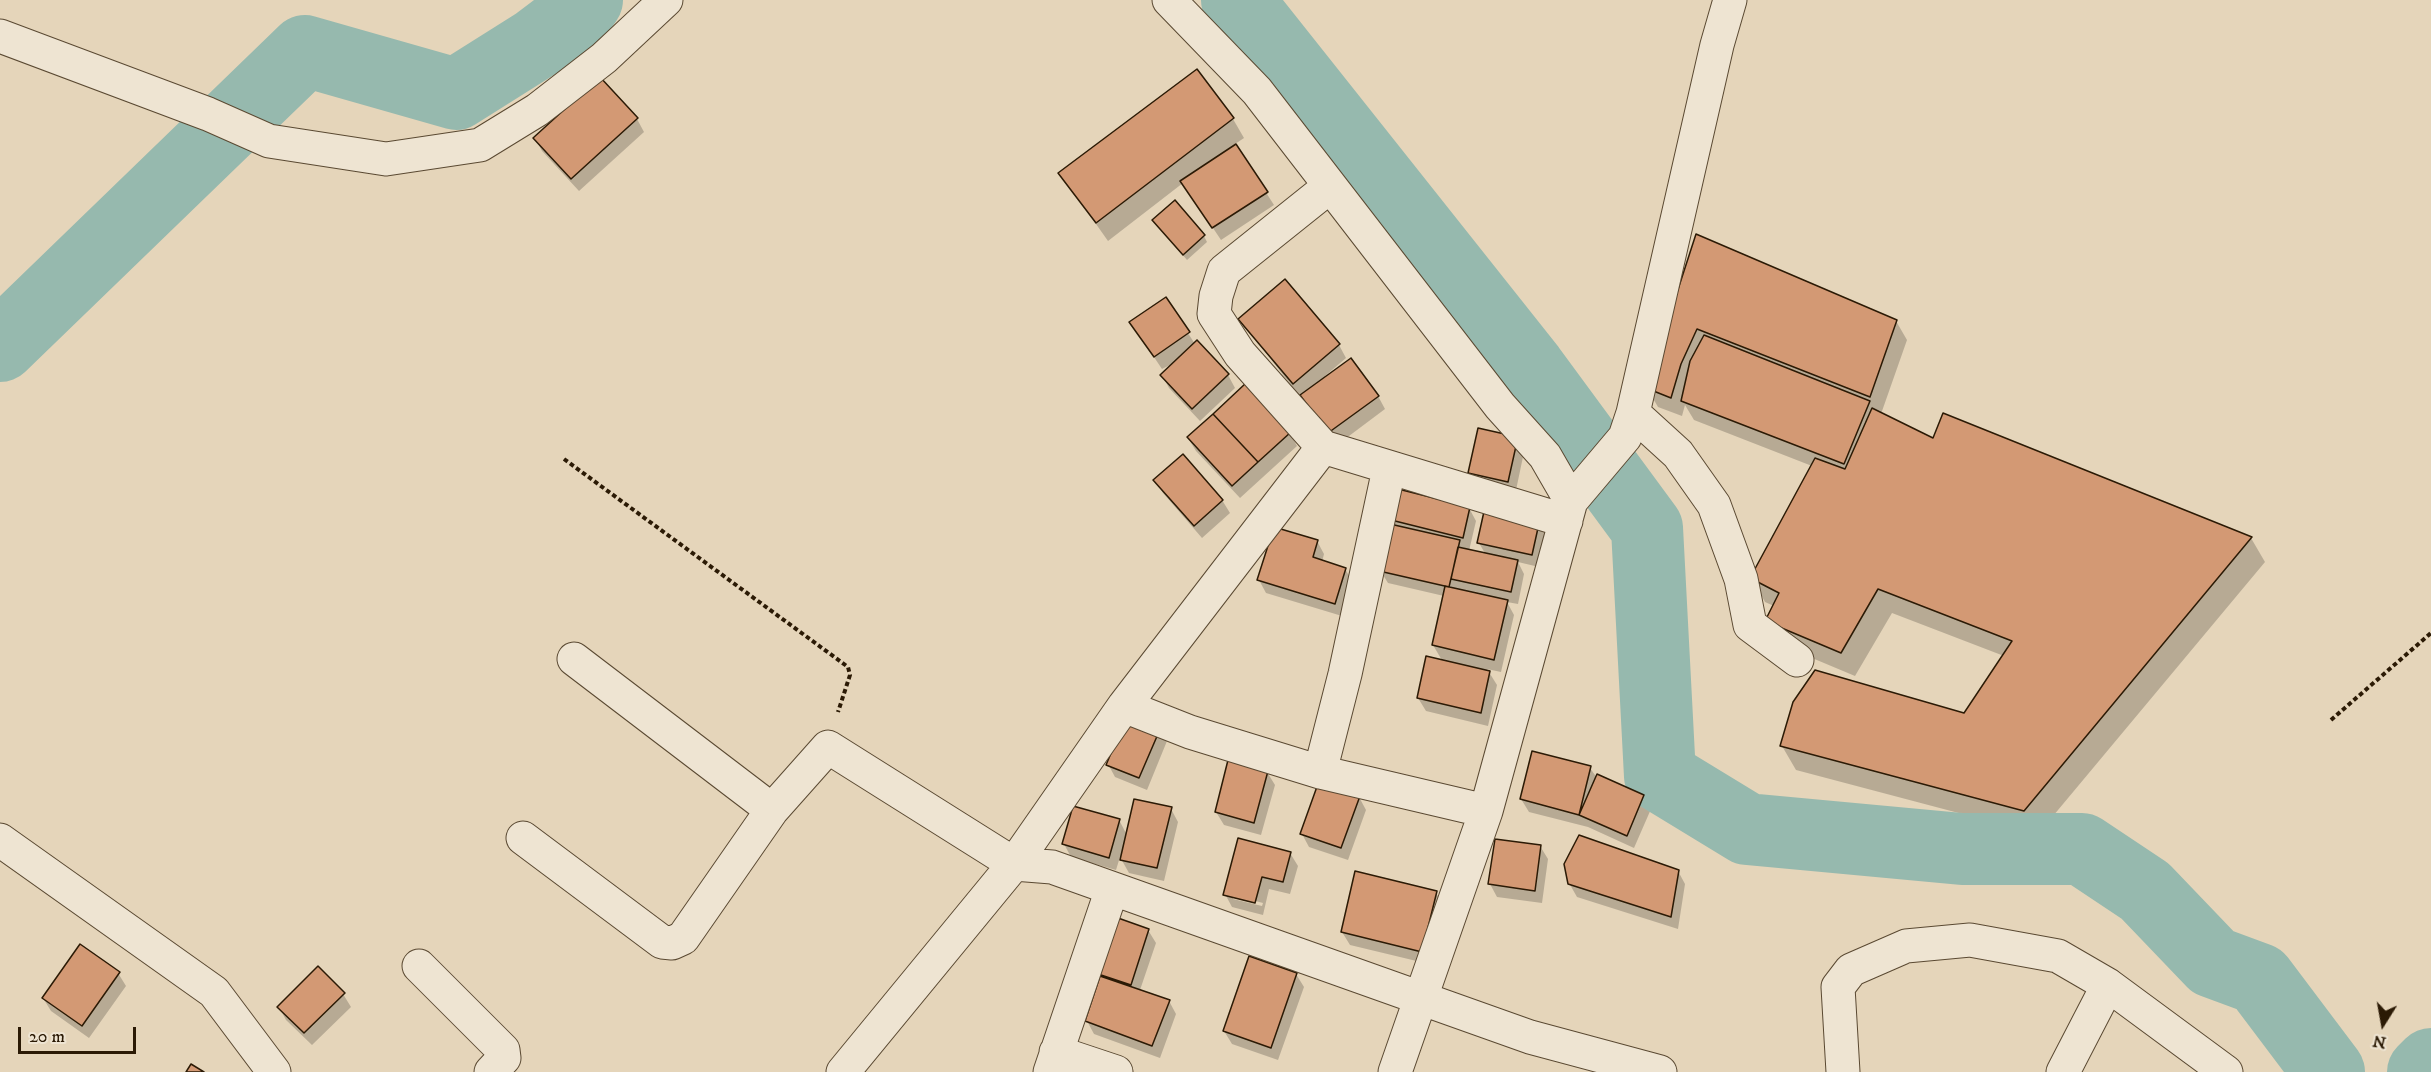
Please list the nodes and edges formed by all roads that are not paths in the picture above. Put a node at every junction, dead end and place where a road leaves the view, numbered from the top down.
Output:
1 (666, 0) edge
2 (1169, 0) edge
3 (1730, 0) edge
4 (0, 36) edge
5 (1329, 187) junction
6 (1629, 425) junction
7 (1323, 447) junction
8 (1389, 469) junction
9 (1571, 505) junction
10 (574, 659) dead end
11 (1797, 660) dead end
12 (1124, 706) junction
13 (1320, 772) junction
14 (772, 810) junction
15 (1486, 811) junction
16 (523, 838) dead end
17 (0, 840) edge
18 (1014, 864) junction
19 (1112, 889) junction
20 (419, 966) dead end
21 (2108, 985) junction
22 (1420, 999) junction
23 (1053, 1062) edge
24 (274, 1072) edge
25 (491, 1072) edge
26 (843, 1072) edge
27 (1116, 1072) edge
28 (1395, 1072) edge
29 (1660, 1072) edge
30 (1843, 1072) edge
31 (2063, 1072) edge
32 (2226, 1072) edge

1 - 4 street
2 - 5 street
3 - 6 street
5 - 7 street
5 - 9 street
6 - 9 street
6 - 11 street
7 - 8 street
7 - 12 street
8 - 9 street
8 - 13 street
9 - 15 street
10 - 14 street
12 - 13 street
12 - 18 street
13 - 15 street
14 - 16 street
14 - 18 street
15 - 22 street
17 - 24 street
18 - 19 street
18 - 26 street
19 - 22 street
19 - 23 street
20 - 25 street
21 - 30 street
21 - 31 street
21 - 32 street
22 - 28 street
22 - 29 street
23 - 27 street

